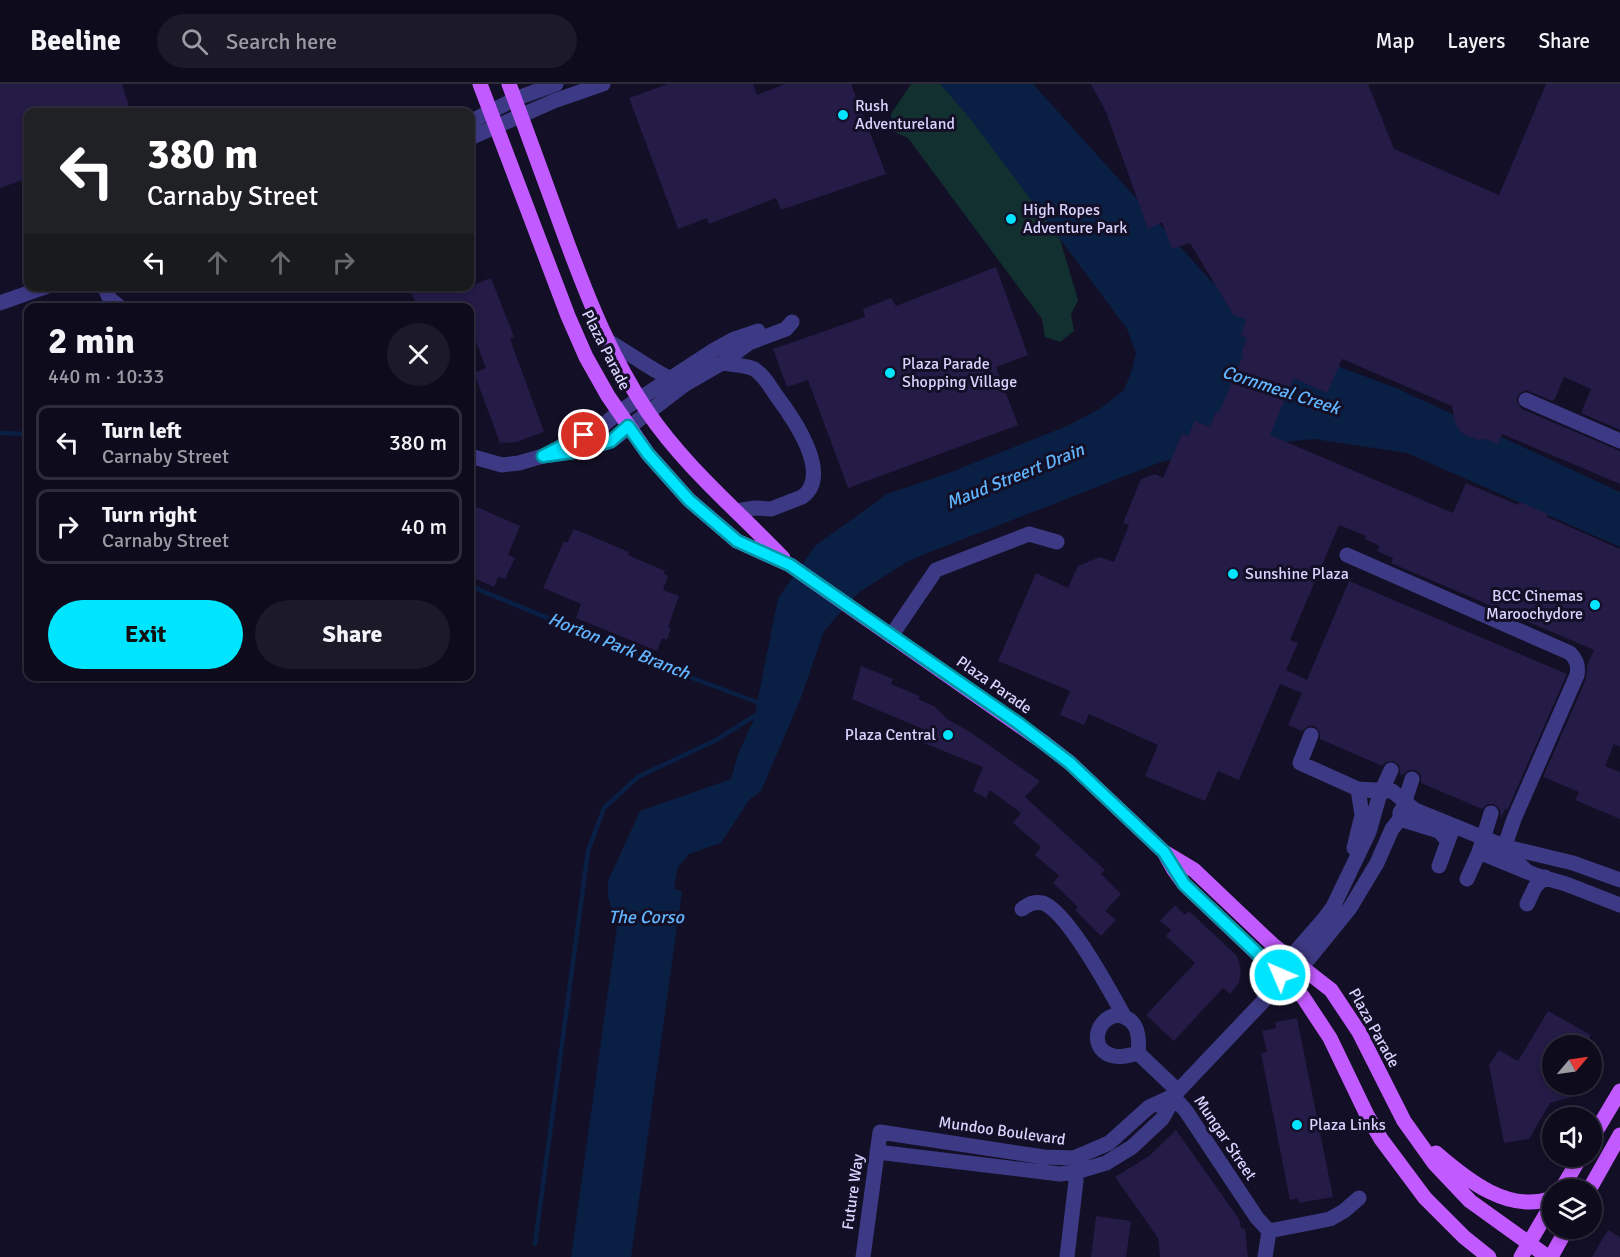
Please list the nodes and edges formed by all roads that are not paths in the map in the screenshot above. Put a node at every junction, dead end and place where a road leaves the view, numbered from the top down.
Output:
1 (480, 84) edge
2 (509, 84) edge
3 (556, 84) edge
4 (603, 84) edge
5 (515, 99) junction
6 (490, 111) junction
7 (521, 116) junction
8 (474, 120) edge
9 (496, 127) junction
10 (474, 136) edge
11 (34, 291) edge
12 (106, 291) edge
13 (0, 303) edge
14 (115, 303) edge
15 (606, 340) junction
16 (722, 363) junction
17 (669, 378) junction
18 (639, 399) junction
19 (1526, 400) dead end
20 (619, 412) junction
21 (648, 412) junction
22 (628, 426) junction
23 (1620, 441) edge
24 (543, 456) junction
25 (474, 457) edge
26 (736, 511) junction
27 (1057, 542) dead end
28 (1347, 555) dead end
29 (790, 565) junction
30 (891, 636) junction
31 (1311, 735) dead end
32 (1390, 770) dead end
33 (1412, 779) dead end
34 (1358, 789) junction
35 (1382, 790) junction
36 (1402, 811) junction
37 (1491, 813) dead end
38 (1465, 830) junction
39 (1448, 841) junction
40 (1481, 845) junction
41 (1506, 847) junction
42 (1164, 852) junction
43 (1439, 866) dead end
44 (1528, 872) junction
45 (1545, 878) junction
46 (1467, 879) dead end
47 (1620, 880) edge
48 (1344, 884) junction
49 (1527, 904) dead end
50 (1620, 905) edge
51 (1022, 909) dead end
52 (1335, 916) junction
53 (1296, 963) junction
54 (1280, 982) junction
55 (1124, 1016) junction
56 (1138, 1053) junction
57 (1620, 1091) edge
58 (1175, 1093) junction
59 (1602, 1121) edge
60 (880, 1132) joint
61 (1411, 1132) junction
62 (1620, 1135) edge
63 (877, 1152) junction
64 (1075, 1165) junction
65 (1595, 1179) edge
66 (1359, 1198) dead end
67 (1542, 1200) edge
68 (1542, 1220) edge
69 (1269, 1231) junction
70 (1464, 1237) junction
71 (1561, 1239) edge
72 (1529, 1243) junction
73 (863, 1257) edge
74 (1067, 1257) edge
75 (1265, 1257) edge
76 (1474, 1257) edge
77 (1489, 1257) edge
78 (1521, 1257) edge
79 (1550, 1257) edge

1 - 6 main road, Plaza Parade
2 - 5 main road, Plaza Parade
3 - 5 street
4 - 7 street
5 - 6 street
5 - 7 main road, Plaza Parade
6 - 8 street
6 - 9 main road, Plaza Parade
7 - 9 street
7 - 15 main road, Plaza Parade
9 - 10 street
9 - 20 main road, Plaza Parade
11 - 13 street
12 - 14 street
15 - 17 street
15 - 18 main road, Plaza Parade
16 - 17 street
16 - 21 street
16 - 26 street
17 - 18 street
18 - 20 street
18 - 21 main road, Plaza Parade
19 - 23 street
20 - 22 main road, Plaza Parade
20 - 24 street
21 - 22 street
21 - 26 main road, Plaza Parade
22 - 24 street
22 - 29 main road, Plaza Parade
24 - 25 street
26 - 29 main road, Plaza Parade
27 - 30 street
28 - 41 street
29 - 30 main road, Plaza Parade
30 - 42 main road, Plaza Parade
31 - 34 street
32 - 35 street
33 - 36 street
34 - 35 street
34 - 48 street
35 - 36 street
35 - 48 street
36 - 38 street
36 - 39 street
36 - 52 street
37 - 40 street
38 - 39 street
38 - 40 street
39 - 43 street
40 - 41 street
40 - 44 street
40 - 46 street
41 - 44 street
41 - 47 street
42 - 53 main road, Plaza Parade
42 - 54 main road, Plaza Parade
44 - 45 street
45 - 49 street
45 - 50 street
48 - 52 street
51 - 55 street
52 - 53 street, Mungar Street
53 - 54 street, Mungar Street
53 - 61 main road, Plaza Parade
54 - 58 street, Mungar Street
54 - 70 main road, Plaza Parade
55 - 56 street
55 - 56 street
56 - 58 street
57 - 59 main road
58 - 64 street
58 - 69 street, Mungar Street
60 - 63 street, Future Way
60 - 64 street, Mundoo Boulevard
61 - 67 main road
61 - 72 main road, Plaza Parade
62 - 65 main road
63 - 64 street
63 - 73 street, Future Way
64 - 74 street
66 - 69 street
68 - 72 main road
69 - 75 street
70 - 76 main road
70 - 77 main road, Plaza Parade
71 - 79 main road
72 - 78 main road
72 - 79 main road, Plaza Parade

